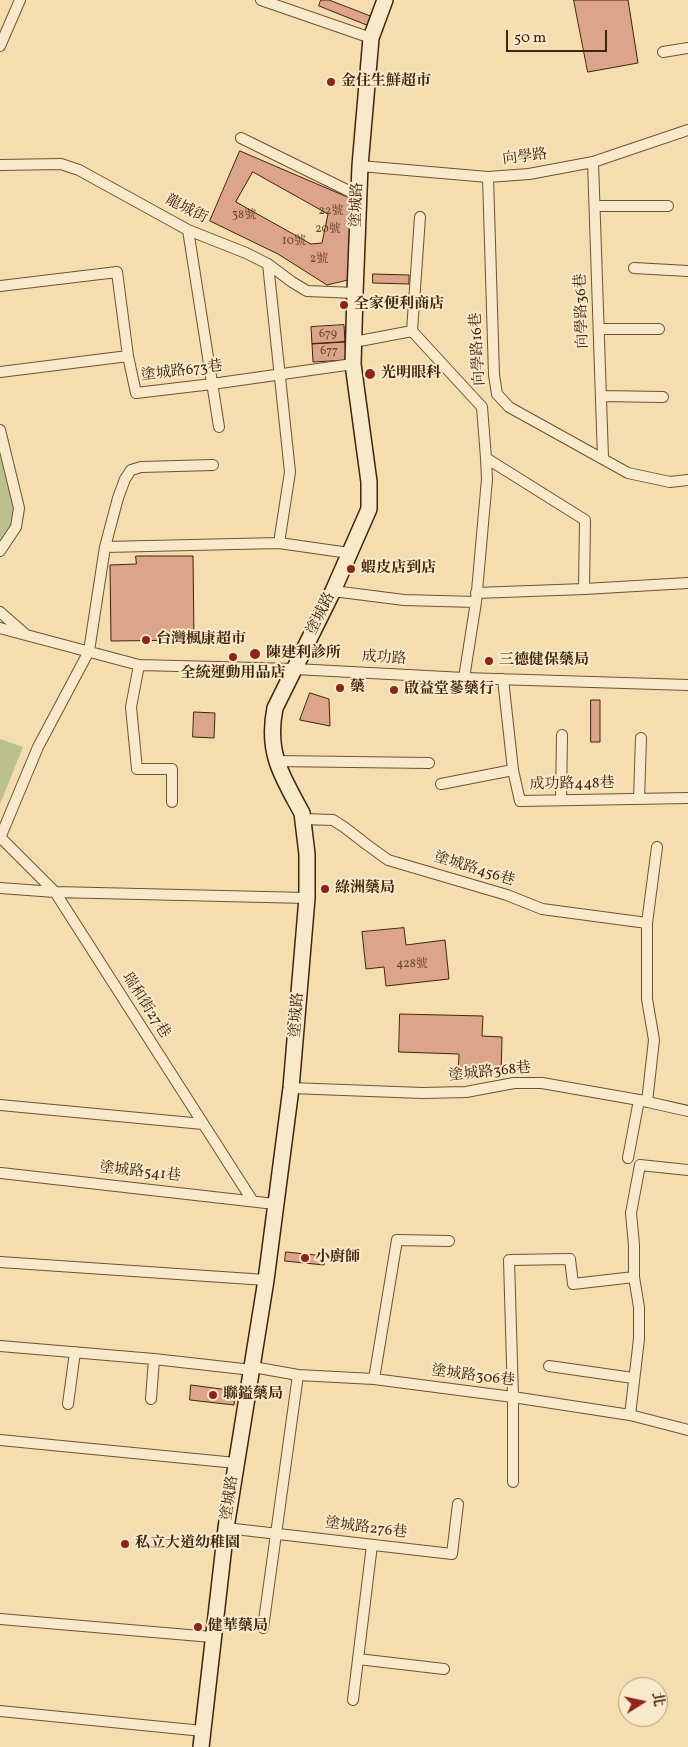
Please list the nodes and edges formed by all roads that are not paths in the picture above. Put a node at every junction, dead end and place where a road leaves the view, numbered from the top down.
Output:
1 (20, 0) edge
2 (261, 0) edge
3 (384, 0) edge
4 (371, 38) junction
5 (0, 46) edge
6 (688, 48) edge
7 (663, 52) dead end
8 (688, 130) edge
9 (241, 138) dead end
10 (593, 162) junction
11 (0, 165) edge
12 (360, 166) junction
13 (488, 177) junction
14 (359, 196) junction
15 (595, 206) junction
16 (668, 206) dead end
17 (420, 217) dead end
18 (188, 230) junction
19 (268, 264) junction
20 (634, 268) dead end
21 (688, 271) edge
22 (0, 286) edge
23 (355, 293) junction
24 (659, 329) dead end
25 (599, 330) junction
26 (412, 331) junction
27 (354, 342) junction
28 (128, 356) junction
29 (353, 364) junction
30 (0, 372) edge
31 (280, 374) junction
32 (212, 384) junction
33 (601, 396) junction
34 (663, 397) dead end
35 (219, 426) dead end
36 (0, 430) edge
37 (486, 458) junction
38 (603, 458) junction
39 (213, 464) dead end
40 (688, 480) edge
41 (279, 543) junction
42 (105, 547) junction
43 (0, 551) edge
44 (349, 553) junction
45 (688, 582) edge
46 (584, 589) junction
47 (333, 591) junction
48 (476, 598) junction
49 (0, 612) edge
50 (0, 628) edge
51 (25, 633) junction
52 (89, 651) junction
53 (139, 664) junction
54 (295, 669) junction
55 (464, 678) junction
56 (503, 679) junction
57 (688, 685) edge
58 (562, 735) dead end
59 (641, 738) dead end
60 (275, 761) junction
61 (429, 763) dead end
62 (513, 770) junction
63 (441, 784) dead end
64 (688, 798) edge
65 (639, 799) junction
66 (561, 800) junction
67 (172, 802) dead end
68 (303, 819) junction
69 (0, 837) edge
70 (657, 847) dead end
71 (0, 888) edge
72 (55, 892) junction
73 (306, 898) junction
74 (647, 923) junction
75 (292, 1088) junction
76 (643, 1101) junction
77 (0, 1105) edge
78 (688, 1111) edge
79 (203, 1124) junction
80 (628, 1158) dead end
81 (688, 1170) edge
82 (1, 1173) dead end
83 (252, 1200) junction
84 (276, 1204) junction
85 (449, 1241) dead end
86 (0, 1262) edge
87 (634, 1277) junction
88 (266, 1280) junction
89 (0, 1346) edge
90 (75, 1352) junction
91 (154, 1359) junction
92 (549, 1366) dead end
93 (252, 1368) junction
94 (298, 1375) junction
95 (634, 1378) junction
96 (374, 1379) junction
97 (513, 1397) junction
98 (150, 1399) dead end
99 (68, 1404) dead end
100 (630, 1415) junction
101 (688, 1430) edge
102 (0, 1440) edge
103 (236, 1463) junction
104 (513, 1482) dead end
105 (458, 1504) dead end
106 (226, 1528) junction
107 (276, 1533) junction
108 (372, 1545) junction
109 (0, 1619) edge
110 (263, 1628) dead end
111 (212, 1637) junction
112 (358, 1658) junction
113 (444, 1669) dead end
114 (354, 1700) dead end
115 (0, 1711) edge
116 (202, 1731) junction
117 (201, 1747) edge

1 - 5 street
2 - 4 street
3 - 4 street, 塗城路
4 - 12 street, 塗城路
6 - 7 street
8 - 10 street, 向學路
9 - 14 street
10 - 13 street, 向學路
10 - 15 street, 向學路36巷
11 - 18 street, 龍城街
12 - 13 street, 向學路
12 - 14 street, 塗城路
13 - 38 street, 向學路16巷
14 - 23 street, 塗城路
15 - 16 street
15 - 25 street, 向學路36巷
17 - 26 street
18 - 19 street, 龍城街
18 - 32 street
19 - 23 street, 龍城街
19 - 31 street
20 - 21 street
22 - 28 street, 塗城路673巷
23 - 27 street, 塗城路
24 - 25 street
25 - 33 street, 向學路36巷
26 - 27 street
26 - 37 street
27 - 29 street, 塗城路
28 - 30 street
28 - 32 street, 塗城路673巷
29 - 31 street, 塗城路673巷
29 - 44 street, 塗城路
31 - 32 street, 塗城路673巷
31 - 41 street
32 - 35 street
33 - 34 street
33 - 38 street, 向學路36巷
36 - 43 street
37 - 46 street
37 - 48 street
38 - 40 street, 向學路16巷
39 - 42 street
41 - 42 street
41 - 44 street
42 - 52 street
44 - 47 street, 塗城路
45 - 46 street
46 - 48 street
47 - 48 street
47 - 54 street, 塗城路
48 - 55 street
49 - 51 street, 成功路
50 - 51 street
51 - 52 street, 成功路
52 - 53 street, 成功路
52 - 69 street
53 - 54 street, 成功路
53 - 67 street
54 - 55 street, 成功路
54 - 60 street, 塗城路
55 - 56 street, 成功路
56 - 57 street, 成功路
56 - 62 street, 成功路448巷
58 - 66 street
59 - 65 street
60 - 61 street
60 - 68 street, 塗城路
62 - 63 street
62 - 66 street, 成功路448巷
64 - 65 street, 成功路448巷
65 - 66 street, 成功路448巷
68 - 73 street, 塗城路
68 - 74 street, 塗城路456巷
69 - 72 street, 瑞和街27巷
70 - 74 street
71 - 72 street
72 - 73 street
72 - 79 street, 瑞和街27巷
73 - 75 street, 塗城路
74 - 76 street
75 - 76 street, 塗城路368巷
75 - 84 street, 塗城路
76 - 78 street, 塗城路368巷
76 - 80 street
77 - 79 street
79 - 83 street, 瑞和街27巷
81 - 87 street
82 - 83 street, 塗城路541巷
83 - 84 street, 塗城路541巷
84 - 88 street, 塗城路
85 - 96 street
86 - 88 street
87 - 95 street
87 - 97 street
88 - 93 street, 塗城路
89 - 90 street, 塗城路306巷
90 - 91 street, 塗城路306巷
90 - 99 street
91 - 93 street, 塗城路306巷
91 - 98 street
92 - 95 street
93 - 94 street, 塗城路306巷
93 - 103 street, 塗城路
94 - 96 street, 塗城路306巷
94 - 107 street
95 - 100 street
96 - 97 street, 塗城路306巷
97 - 100 street, 塗城路306巷
97 - 104 street
100 - 101 street, 塗城路306巷
102 - 103 street
103 - 106 street, 塗城路
105 - 108 street, 塗城路276巷
106 - 107 street, 塗城路276巷
106 - 111 street, 塗城路
107 - 108 street, 塗城路276巷
107 - 110 street
108 - 112 street
109 - 111 street
111 - 116 street, 塗城路
112 - 113 street
112 - 114 street
115 - 116 street
116 - 117 street, 塗城路

